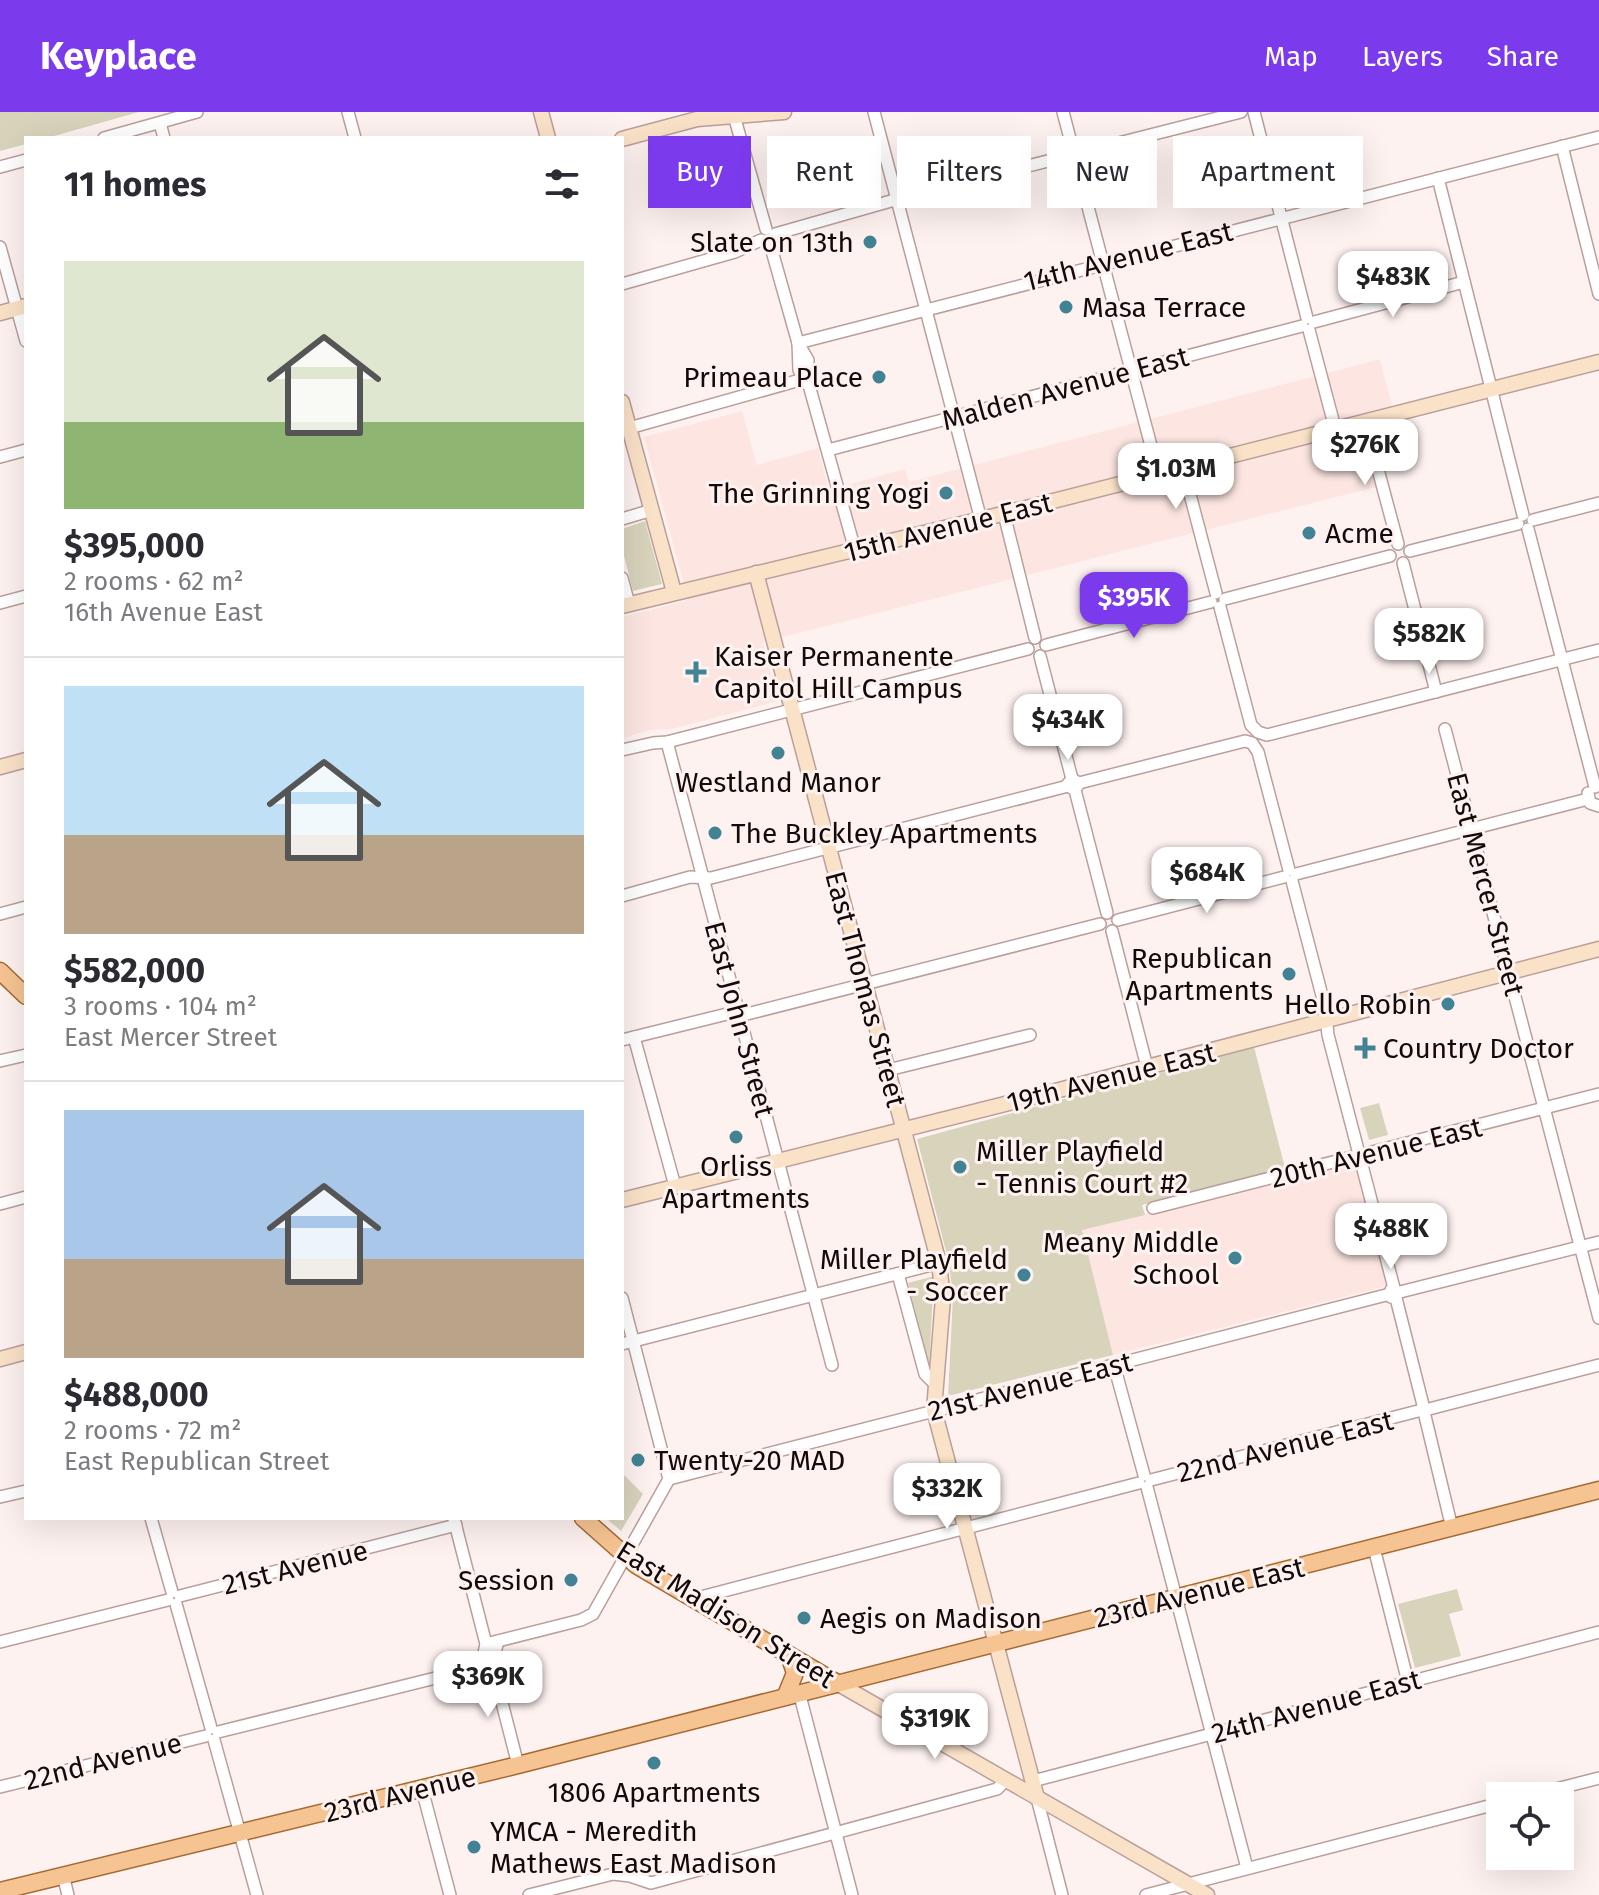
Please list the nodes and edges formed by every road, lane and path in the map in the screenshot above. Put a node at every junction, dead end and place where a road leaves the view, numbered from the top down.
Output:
1 (197, 112) edge
2 (348, 112) edge
3 (541, 112) edge
4 (784, 112) edge
5 (874, 112) edge
6 (1063, 112) edge
7 (1241, 112) edge
8 (1254, 112) edge
9 (734, 114) edge
10 (160, 123) junction
11 (111, 136) edge
12 (163, 136) edge
13 (354, 136) edge
14 (547, 136) edge
15 (1069, 136) edge
16 (1146, 136) edge
17 (1599, 137) edge
18 (624, 138) edge
19 (1562, 146) junction
20 (24, 161) edge
21 (0, 167) edge
22 (1438, 178) junction
23 (897, 195) edge
24 (897, 199) edge
25 (900, 208) edge
26 (1088, 208) edge
27 (1281, 218) junction
28 (768, 237) junction
29 (0, 247) edge
30 (1102, 262) junction
31 (1464, 282) junction
32 (624, 283) edge
33 (1599, 294) edge
34 (22, 307) edge
35 (926, 308) junction
36 (0, 313) edge
37 (1308, 324) junction
38 (798, 343) junction
39 (1599, 362) edge
40 (1132, 369) junction
41 (807, 378) junction
42 (1491, 389) junction
43 (954, 418) junction
44 (1365, 421) junction
45 (1335, 428) junction
46 (626, 429) edge
47 (828, 450) junction
48 (24, 451) edge
49 (0, 457) edge
50 (1171, 471) junction
51 (1599, 503) edge
52 (652, 510) junction
53 (1004, 514) junction
54 (624, 518) edge
55 (981, 520) junction
56 (1525, 522) junction
57 (1398, 544) junction
58 (855, 550) junction
59 (1410, 551) junction
60 (1390, 556) junction
61 (1403, 563) junction
62 (756, 573) junction
63 (674, 592) junction
64 (24, 597) edge
65 (1218, 600) junction
66 (0, 603) edge
67 (625, 605) edge
68 (1035, 638) junction
69 (1046, 645) junction
70 (1028, 649) junction
71 (1599, 650) edge
72 (1040, 656) junction
73 (1562, 659) junction
74 (1436, 692) junction
75 (793, 710) junction
76 (1445, 729) dead end
77 (1255, 738) junction
78 (667, 742) junction
79 (624, 750) edge
80 (24, 761) edge
81 (0, 767) edge
82 (1073, 785) junction
83 (1597, 787) edge
84 (1588, 799) junction
85 (1599, 806) edge
86 (1472, 830) junction
87 (829, 848) junction
88 (1290, 875) junction
89 (703, 877) junction
90 (624, 895) edge
91 (24, 908) edge
92 (0, 914) edge
93 (1112, 921) junction
94 (1599, 949) edge
95 (0, 971) edge
96 (1509, 973) junction
97 (865, 984) junction
98 (24, 994) edge
99 (739, 1014) junction
100 (1326, 1021) junction
101 (1030, 1035) dead end
102 (628, 1039) edge
103 (24, 1055) edge
104 (0, 1061) edge
105 (1147, 1067) junction
106 (888, 1070) junction
107 (1599, 1094) edge
108 (1544, 1109) junction
109 (902, 1130) junction
110 (1359, 1156) junction
111 (777, 1160) junction
112 (675, 1186) junction
113 (24, 1198) edge
114 (624, 1199) edge
115 (0, 1204) edge
116 (1153, 1208) dead end
117 (1599, 1242) edge
118 (1581, 1247) junction
119 (939, 1263) junction
120 (898, 1274) junction
121 (1395, 1293) junction
122 (814, 1295) junction
123 (624, 1313) edge
124 (1599, 1318) edge
125 (628, 1343) edge
126 (24, 1353) edge
127 (0, 1359) edge
128 (832, 1365) dead end
129 (1114, 1365) junction
130 (1599, 1365) edge
131 (936, 1385) junction
132 (934, 1410) junction
133 (1424, 1410) junction
134 (669, 1479) junction
135 (1146, 1481) junction
136 (1599, 1490) edge
137 (24, 1491) edge
138 (0, 1497) edge
139 (152, 1520) edge
140 (585, 1520) edge
141 (455, 1522) edge
142 (1452, 1528) junction
143 (966, 1529) junction
144 (1374, 1548) junction
145 (626, 1558) junction
146 (174, 1598) junction
147 (1176, 1598) junction
148 (693, 1599) junction
149 (1599, 1632) edge
150 (0, 1642) edge
151 (492, 1643) junction
152 (997, 1643) junction
153 (789, 1655) junction
154 (487, 1666) junction
155 (1408, 1682) junction
156 (837, 1683) junction
157 (792, 1694) junction
158 (212, 1734) junction
159 (1211, 1734) junction
160 (518, 1765) junction
161 (1599, 1778) edge
162 (1006, 1780) junction
163 (1033, 1781) junction
164 (1574, 1784) edge
165 (0, 1787) edge
166 (422, 1789) junction
167 (1037, 1798) junction
168 (1486, 1807) edge
169 (240, 1833) junction
170 (836, 1834) junction
171 (1247, 1868) junction
172 (63, 1875) junction
173 (640, 1881) junction
174 (1188, 1884) junction
175 (0, 1891) edge
176 (68, 1895) edge
177 (257, 1895) edge
178 (450, 1895) edge
179 (529, 1895) edge
180 (644, 1895) edge
181 (852, 1895) edge
182 (1062, 1895) edge
183 (1146, 1895) edge
184 (1207, 1895) edge

1 - 10 street
2 - 13 street
3 - 14 street
4 - 9 street
5 - 23 street
6 - 15 street
7 - 16 street
8 - 27 street
9 - 18 street
9 - 28 street
10 - 11 street
10 - 12 street
17 - 19 street, 14th Avenue East
19 - 22 street, 14th Avenue East
19 - 33 street
20 - 21 street
22 - 27 street, 14th Avenue East
22 - 31 street
24 - 28 street
25 - 35 street
26 - 30 street
27 - 30 street, 14th Avenue East
27 - 37 street
28 - 32 street
28 - 38 street
29 - 34 street
30 - 35 street, 14th Avenue East
30 - 40 street
31 - 37 street, Malden Avenue East
31 - 42 street
34 - 36 street
35 - 38 street, 14th Avenue East
35 - 43 street
37 - 40 street, Malden Avenue East
37 - 45 street
38 - 41 street
39 - 42 street, 15th Avenue East
40 - 43 street, Malden Avenue East
40 - 50 street
41 - 46 street
41 - 47 street
42 - 44 street, 15th Avenue East
42 - 56 street
43 - 47 street, Malden Avenue East
43 - 55 street
44 - 45 street, 15th Avenue East
44 - 57 street
45 - 50 street, 15th Avenue East
46 - 52 street
47 - 58 street
48 - 49 street
50 - 53 street, 15th Avenue East
50 - 65 street
51 - 56 street
52 - 54 street
52 - 63 street
53 - 55 street, 15th Avenue East
53 - 68 street
55 - 58 street, 15th Avenue East
56 - 59 street
56 - 73 street
57 - 59 street
57 - 60 street
58 - 62 street, 15th Avenue East
59 - 61 street
60 - 61 street
60 - 65 street
61 - 74 street
62 - 63 street, 15th Avenue East
62 - 75 street, East Thomas Street
63 - 67 street, 15th Avenue East
64 - 66 street
65 - 69 street
65 - 77 street
68 - 69 street
68 - 70 street
69 - 72 street
70 - 72 street
70 - 75 street
71 - 73 street
72 - 82 street
73 - 74 street
73 - 83 street
74 - 77 street
75 - 78 street
75 - 87 street, East Thomas Street
76 - 86 street, East Mercer Street
77 - 82 street
77 - 88 street
78 - 79 street
78 - 89 street, East John Street
80 - 81 street
82 - 87 street
82 - 93 street
83 - 84 street
84 - 85 street
84 - 86 street
86 - 88 street
86 - 96 street, East Mercer Street
87 - 89 street
87 - 97 street, East Thomas Street
88 - 93 street
88 - 100 street
89 - 90 street
89 - 99 street, East John Street
91 - 92 street
93 - 97 street
93 - 105 street
94 - 96 street, 19th Avenue East
95 - 98 main road
96 - 100 street, 19th Avenue East
96 - 108 street, East Mercer Street
97 - 99 street
97 - 106 street, East Thomas Street
99 - 102 street
99 - 111 street, East John Street
100 - 105 street, 19th Avenue East
100 - 110 street
101 - 106 street
102 - 112 street
103 - 104 street
105 - 109 street, 19th Avenue East
106 - 109 street, East Thomas Street
107 - 108 street, 20th Avenue East
108 - 110 street, 20th Avenue East
108 - 118 street, East Mercer Street
109 - 111 street, 19th Avenue East
109 - 119 street, East Thomas Street
110 - 116 street, 20th Avenue East
110 - 121 street
111 - 112 street, 19th Avenue East
111 - 122 street, East John Street
112 - 114 street, 19th Avenue East
113 - 115 street
117 - 118 street, 21st Avenue East
118 - 121 street, 21st Avenue East
118 - 124 street, East Mercer Street
119 - 120 street
119 - 131 street, East Thomas Street
120 - 122 street
120 - 131 street
121 - 129 street, 21st Avenue East
121 - 133 street
122 - 125 street
122 - 128 street, East John Street
123 - 125 street
125 - 134 street
126 - 127 street
129 - 132 street, 21st Avenue East
129 - 135 street
130 - 133 street, 22nd Avenue East
131 - 132 street, East Thomas Street
132 - 134 street, 21st Avenue East
132 - 143 street
133 - 135 street, 22nd Avenue East
133 - 142 street
134 - 145 street
135 - 143 street, 22nd Avenue East
135 - 147 street
136 - 142 main road, 23rd Avenue East
137 - 138 street
139 - 146 street
140 - 145 main road, East Madison Street
141 - 146 street, 21st Avenue
141 - 151 street
142 - 144 main road, 23rd Avenue East
143 - 148 street, 22nd Avenue East
143 - 152 street
144 - 147 main road, 23rd Avenue East
144 - 155 street
145 - 148 main road, East Madison Street
145 - 151 street
146 - 150 street, 21st Avenue
146 - 158 street
147 - 152 main road, 23rd Avenue East
147 - 159 street
148 - 153 main road, East Madison Street
149 - 155 street, 24th Avenue East
151 - 154 street
152 - 156 main road, 23rd Avenue East
152 - 163 street
153 - 156 main road, East Madison Street
153 - 157 main road
154 - 158 street, 22nd Avenue
154 - 160 street
155 - 159 street, 24th Avenue East
156 - 157 main road, 23rd Avenue East
156 - 162 street, East Madison Street
157 - 160 main road, 23rd Avenue
157 - 170 street
158 - 165 street, 22nd Avenue
158 - 169 street
159 - 163 street, 24th Avenue East
159 - 171 street
160 - 166 main road, 23rd Avenue
161 - 164 street
162 - 167 street, East Madison Street
162 - 170 street
163 - 167 street
166 - 169 main road, 23rd Avenue
166 - 178 street
167 - 174 street, East Madison Street
167 - 182 street
168 - 171 street
169 - 172 main road, 23rd Avenue
169 - 177 street
170 - 173 street
170 - 181 street
171 - 174 street
172 - 175 main road, 23rd Avenue
172 - 176 street
173 - 179 street
173 - 180 street
174 - 183 street
174 - 184 street, East Madison Street

